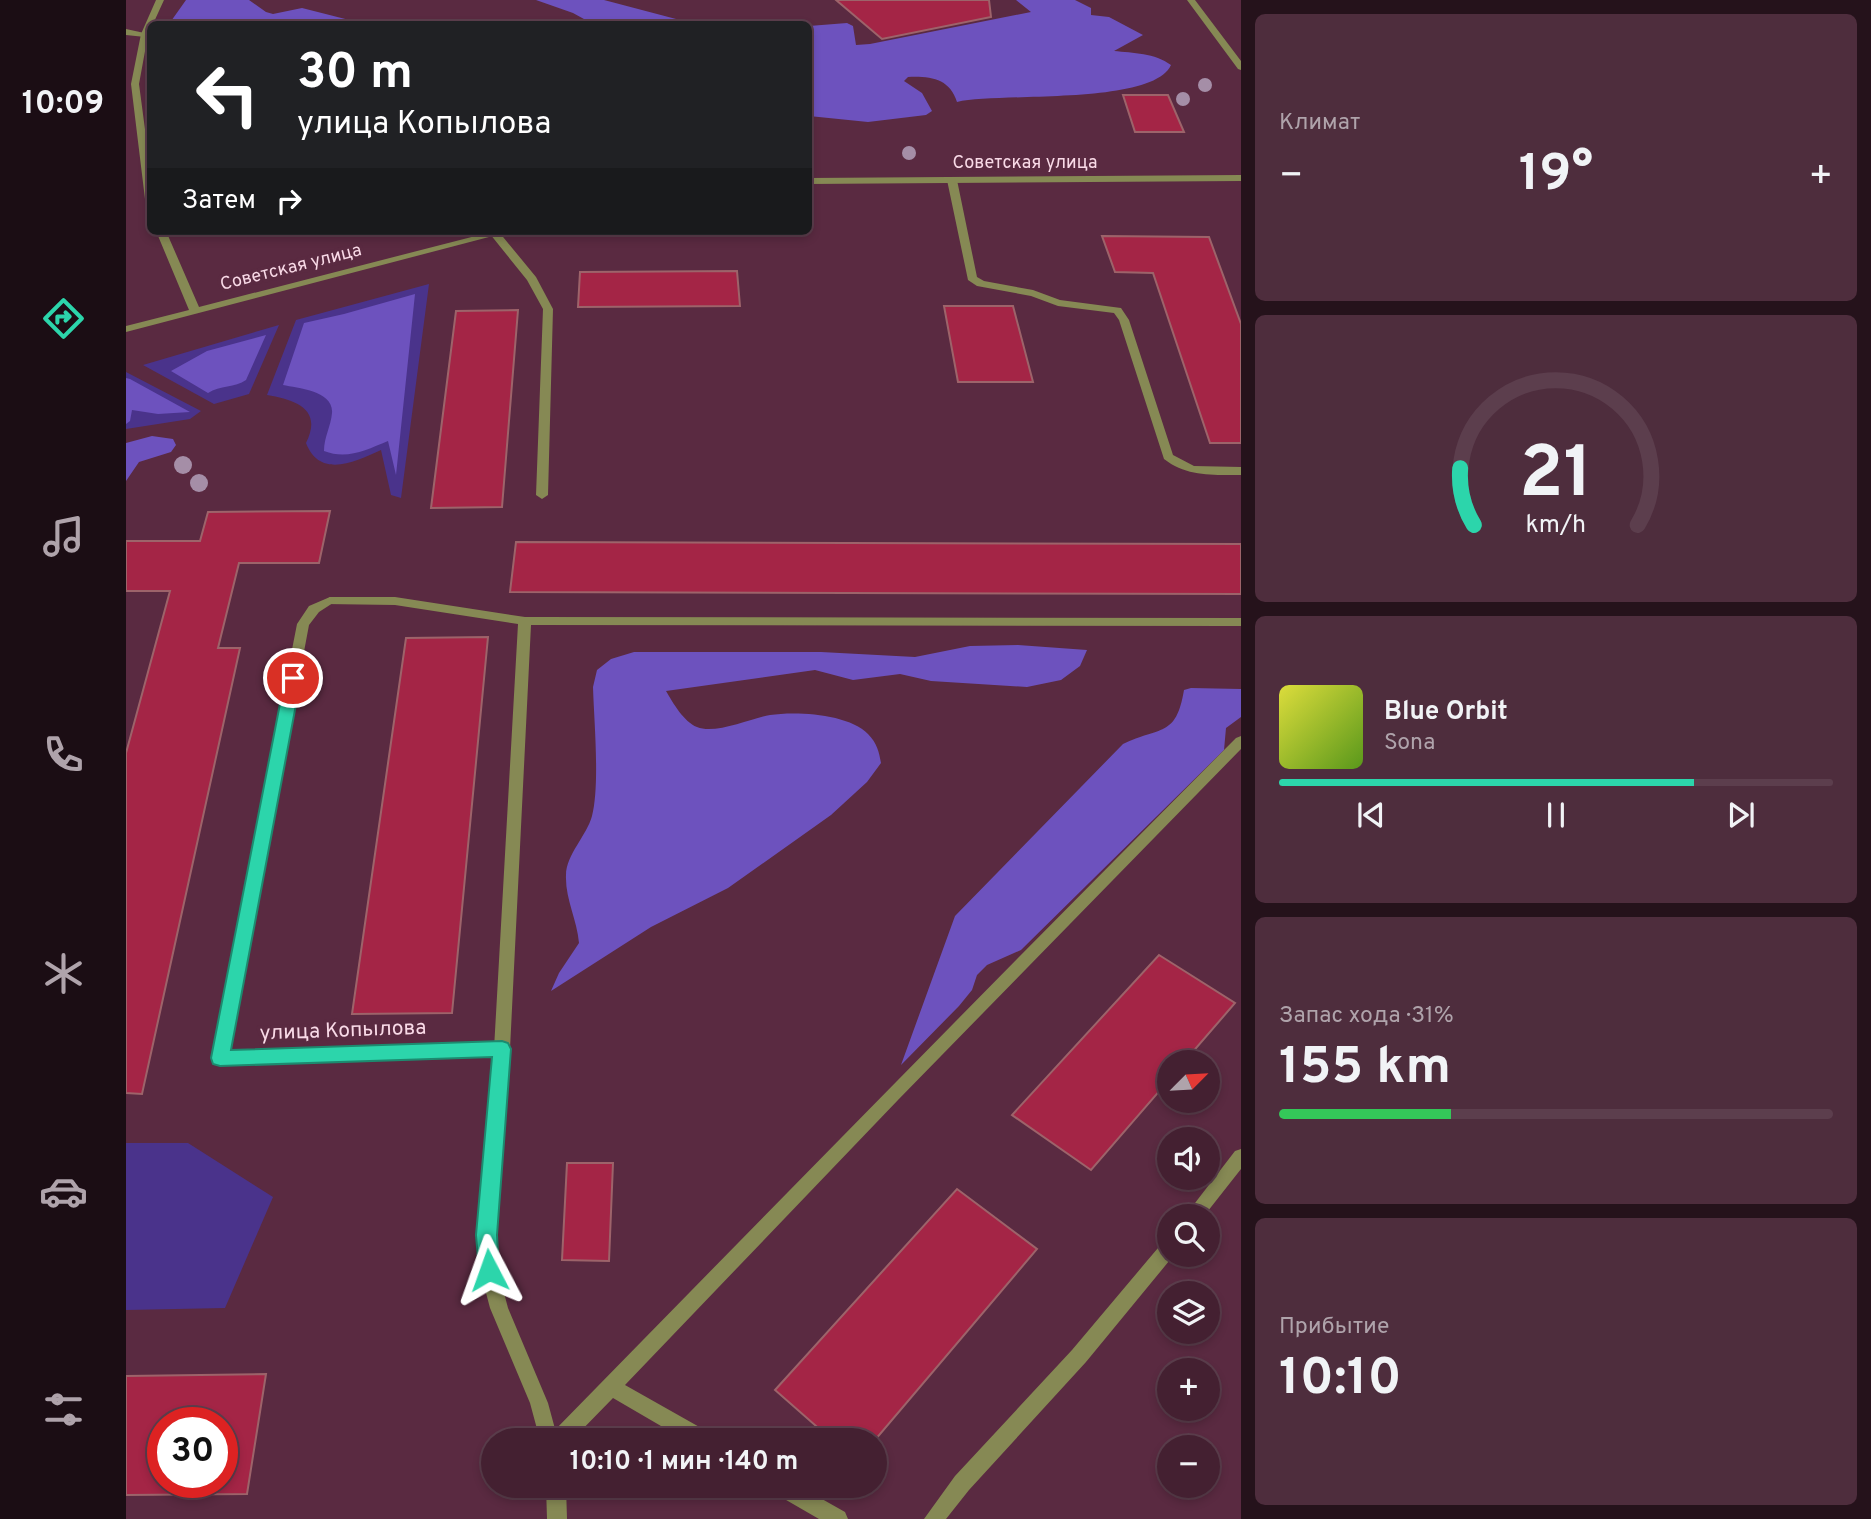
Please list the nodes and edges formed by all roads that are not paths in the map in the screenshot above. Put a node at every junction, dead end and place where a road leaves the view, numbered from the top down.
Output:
1 (160, 0) edge
2 (1191, 0) edge
3 (151, 21) edge
4 (147, 29) edge
5 (126, 32) edge
6 (145, 34) junction
7 (1241, 67) edge
8 (147, 176) edge
9 (1241, 178) edge
10 (952, 180) junction
11 (812, 181) edge
12 (163, 235) edge
13 (489, 235) edge
14 (503, 235) edge
15 (195, 311) junction
16 (126, 330) edge
17 (1241, 471) edge
18 (542, 495) dead end
19 (525, 621) junction
20 (1241, 622) edge
21 (1241, 741) edge
22 (502, 1049) junction
23 (1241, 1156) edge
24 (1203, 1204) edge
25 (1157, 1262) edge
26 (610, 1386) junction
27 (546, 1428) edge
28 (570, 1428) edge
29 (682, 1428) edge
30 (556, 1498) edge
31 (802, 1498) edge
32 (557, 1519) edge
33 (838, 1519) edge
34 (934, 1519) edge

1 - 3 street
2 - 7 street
4 - 6 street
5 - 6 street
6 - 8 street
9 - 10 street, Советская улица
10 - 11 street, Советская улица
10 - 17 street
12 - 15 street
13 - 15 street, Советская улица
14 - 18 street
15 - 16 street, Советская улица
19 - 20 street
19 - 22 street
19 - 22 street, улица Копылова
21 - 26 street
22 - 27 street
23 - 24 street
25 - 34 street
26 - 28 street
26 - 29 street
30 - 32 street
31 - 33 street

